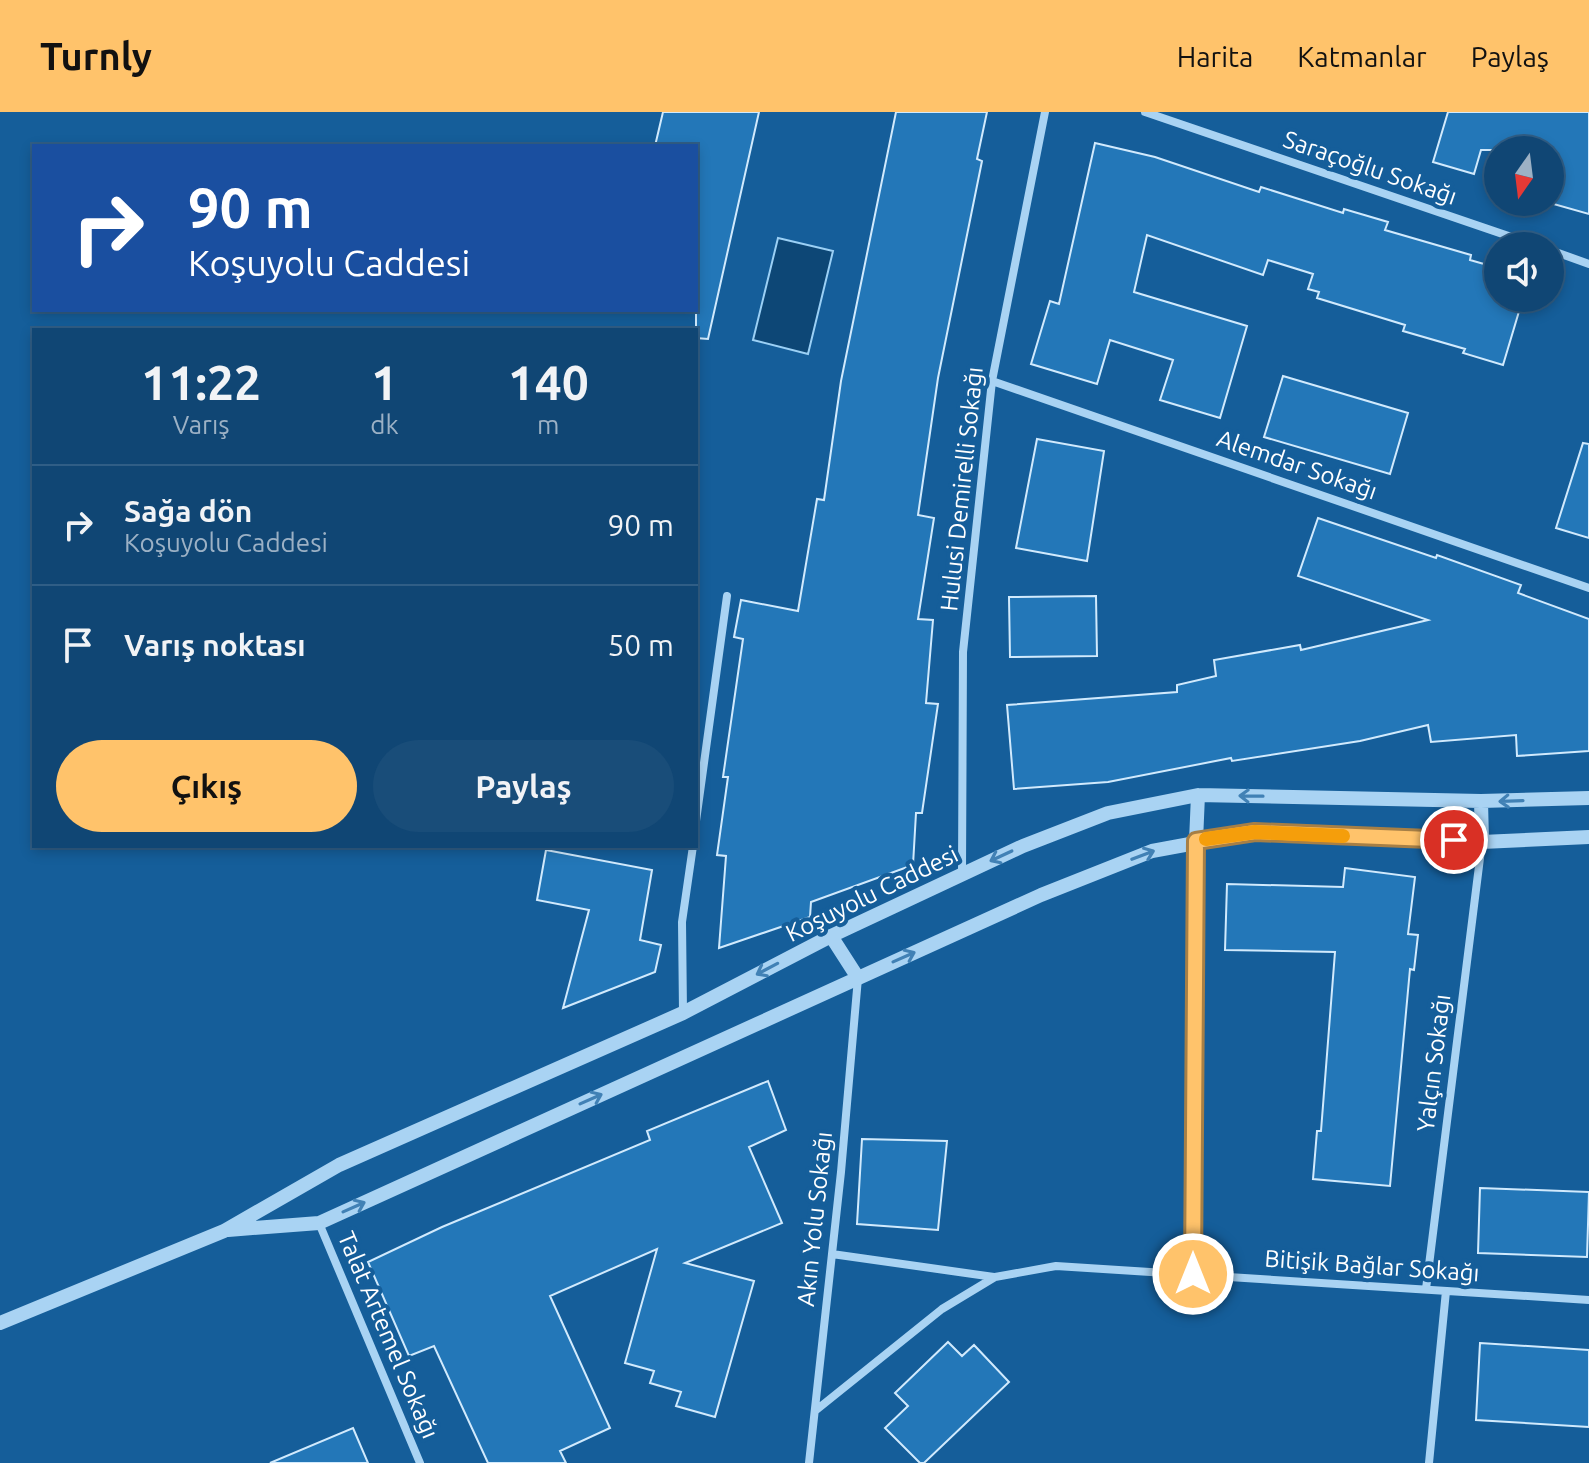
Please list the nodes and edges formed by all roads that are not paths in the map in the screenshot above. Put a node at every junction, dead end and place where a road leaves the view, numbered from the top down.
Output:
1 (1045, 112) edge
2 (1145, 112) edge
3 (1497, 232) edge
4 (1564, 255) edge
5 (1589, 264) edge
6 (992, 381) junction
7 (1589, 588) edge
8 (727, 596) dead end
9 (1198, 795) junction
10 (1589, 798) edge
11 (1481, 801) junction
12 (698, 806) edge
13 (1589, 837) edge
14 (1196, 841) junction
15 (1482, 842) junction
16 (693, 848) edge
17 (962, 874) junction
18 (831, 936) junction
19 (858, 978) junction
20 (683, 1013) junction
21 (319, 1223) junction
22 (224, 1231) junction
23 (832, 1254) junction
24 (1193, 1274) junction
25 (995, 1277) junction
26 (1426, 1289) junction
27 (1446, 1291) junction
28 (1589, 1300) edge
29 (0, 1323) edge
30 (815, 1411) junction
31 (420, 1463) edge
32 (809, 1463) edge
33 (1429, 1463) edge

1 - 6 street, Hulusi Demirelli Sokağı
2 - 3 street, Saraçoğlu Sokağı
4 - 5 street
6 - 7 street, Alemdar Sokağı
6 - 17 street, Hulusi Demirelli Sokağı
8 - 12 street
11 -> 9 street, Koşuyolu Caddesi
9 - 14 street
9 -> 17 street, Koşuyolu Caddesi
10 -> 11 street, Koşuyolu Caddesi
11 - 15 street
13 - 15 street, Koşuyolu Caddesi
14 - 15 street, Koşuyolu Caddesi
19 -> 14 street, Koşuyolu Caddesi
14 - 24 street
15 - 26 street, Yalçın Sokağı
16 - 20 street
17 - 18 street, Koşuyolu Caddesi
18 - 19 street
18 -> 20 street, Koşuyolu Caddesi
21 -> 19 street, Koşuyolu Caddesi
19 - 23 street, Akın Yolu Sokağı
20 - 22 street, Koşuyolu Caddesi
21 - 22 street, Koşuyolu Caddesi
21 - 31 street, Talat Artemel Sokağı
22 - 29 street, Koşuyolu Caddesi
23 - 25 street
23 - 30 street, Akın Yolu Sokağı
24 - 25 street, Bitişik Bağlar Sokağı
24 - 26 street, Bitişik Bağlar Sokağı
25 - 30 street, Bitişik Bağlar Sokağı
26 - 27 street, Bitişik Bağlar Sokağı
27 - 28 street, Bitişik Bağlar Sokağı
27 - 33 street
30 - 32 street, Akın Yolu Sokağı

